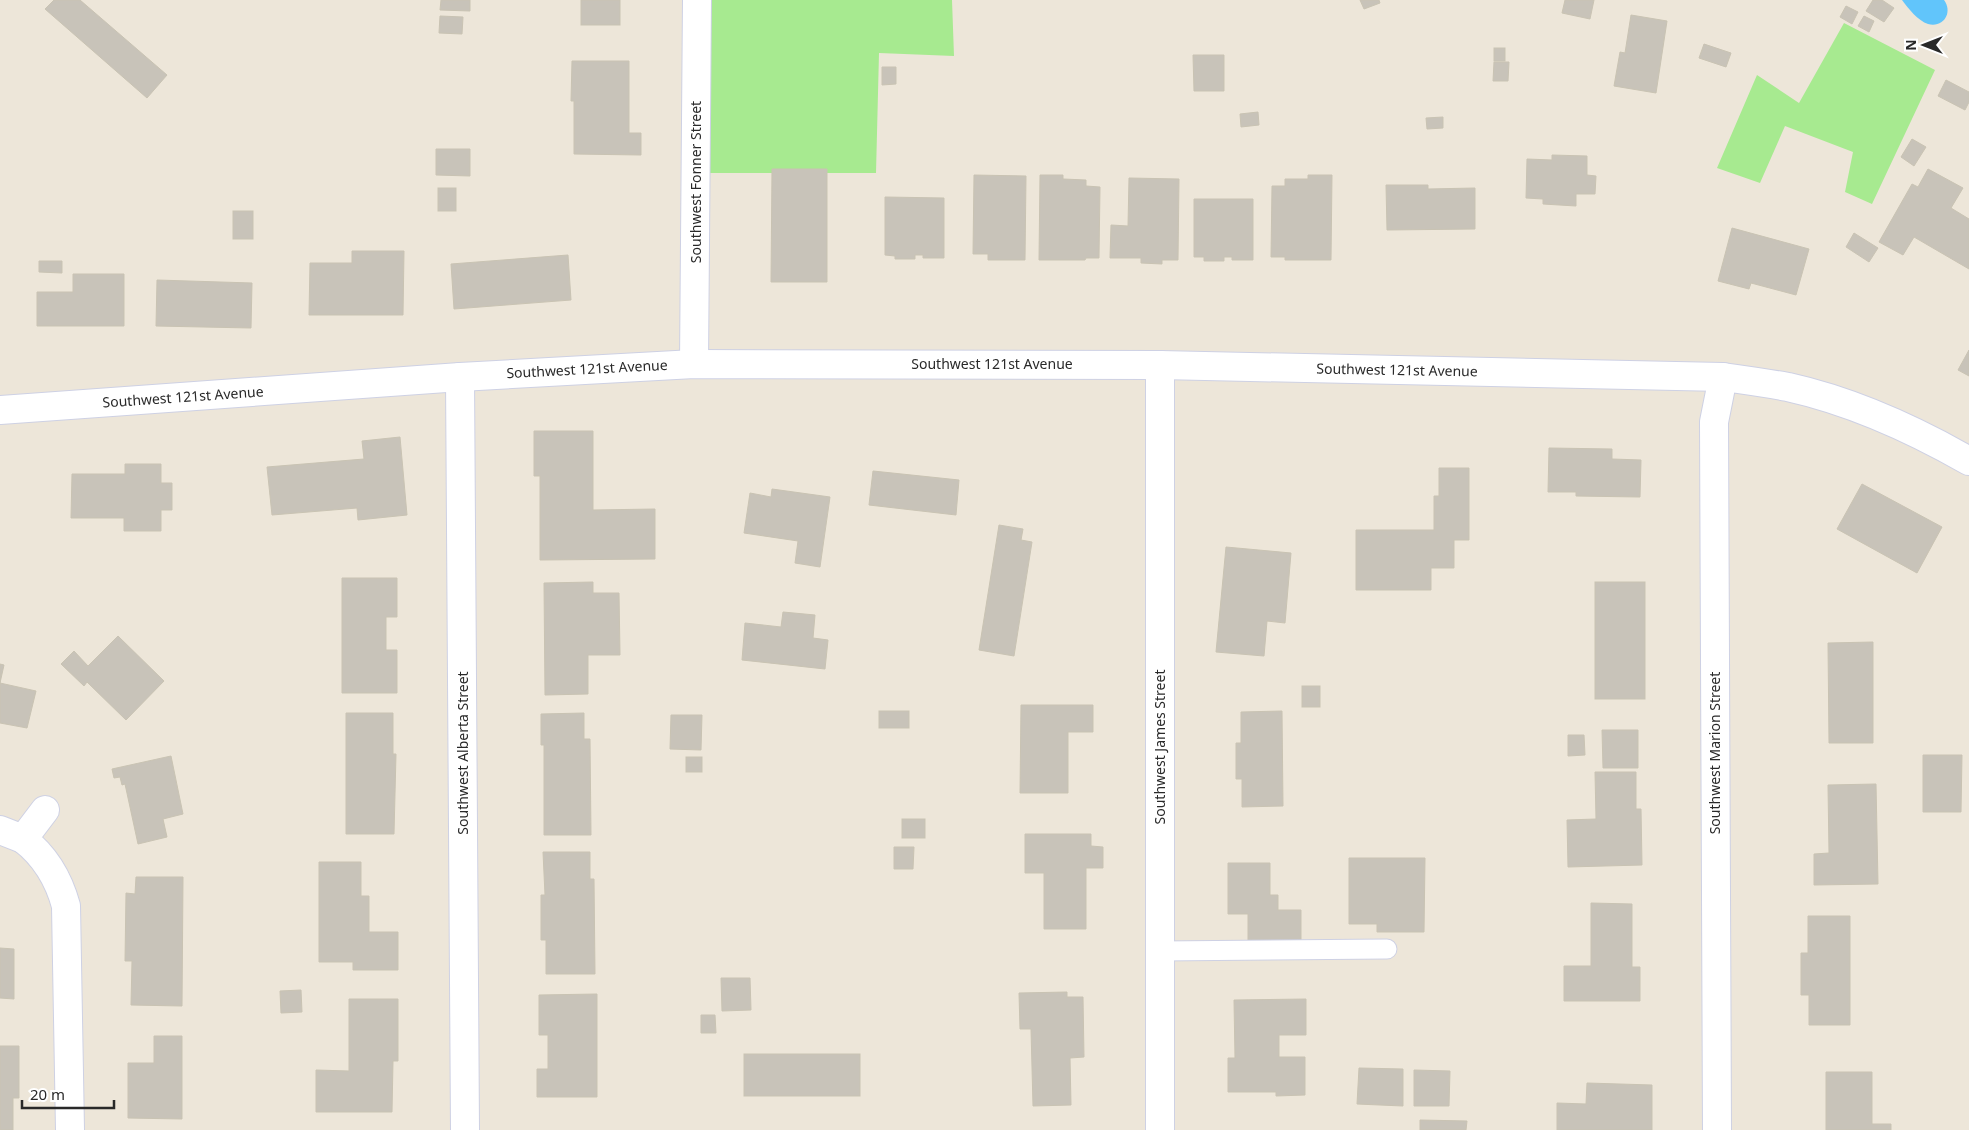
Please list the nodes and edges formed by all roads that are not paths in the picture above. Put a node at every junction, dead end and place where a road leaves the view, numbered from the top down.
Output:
1 (697, 0) edge
2 (694, 364) junction
3 (1160, 365) junction
4 (460, 377) junction
5 (1723, 377) junction
6 (0, 410) edge
7 (1969, 461) edge
8 (45, 810) dead end
9 (12, 835) edge
10 (1387, 949) dead end
11 (1160, 951) junction
12 (70, 1130) edge
13 (465, 1130) edge
14 (1160, 1130) edge
15 (1717, 1130) edge

1 - 2 street, Southwest Fonner Street
2 - 3 street, Southwest 121st Avenue
2 - 4 street, Southwest 121st Avenue
3 - 5 street, Southwest 121st Avenue
3 - 11 street, Southwest James Street
4 - 6 street, Southwest 121st Avenue
4 - 13 street, Southwest Alberta Street
5 - 7 street, Southwest 121st Avenue
5 - 15 street, Southwest Marion Street
8 - 9 street
9 - 12 street
10 - 11 lane
11 - 14 street, Southwest James Street

